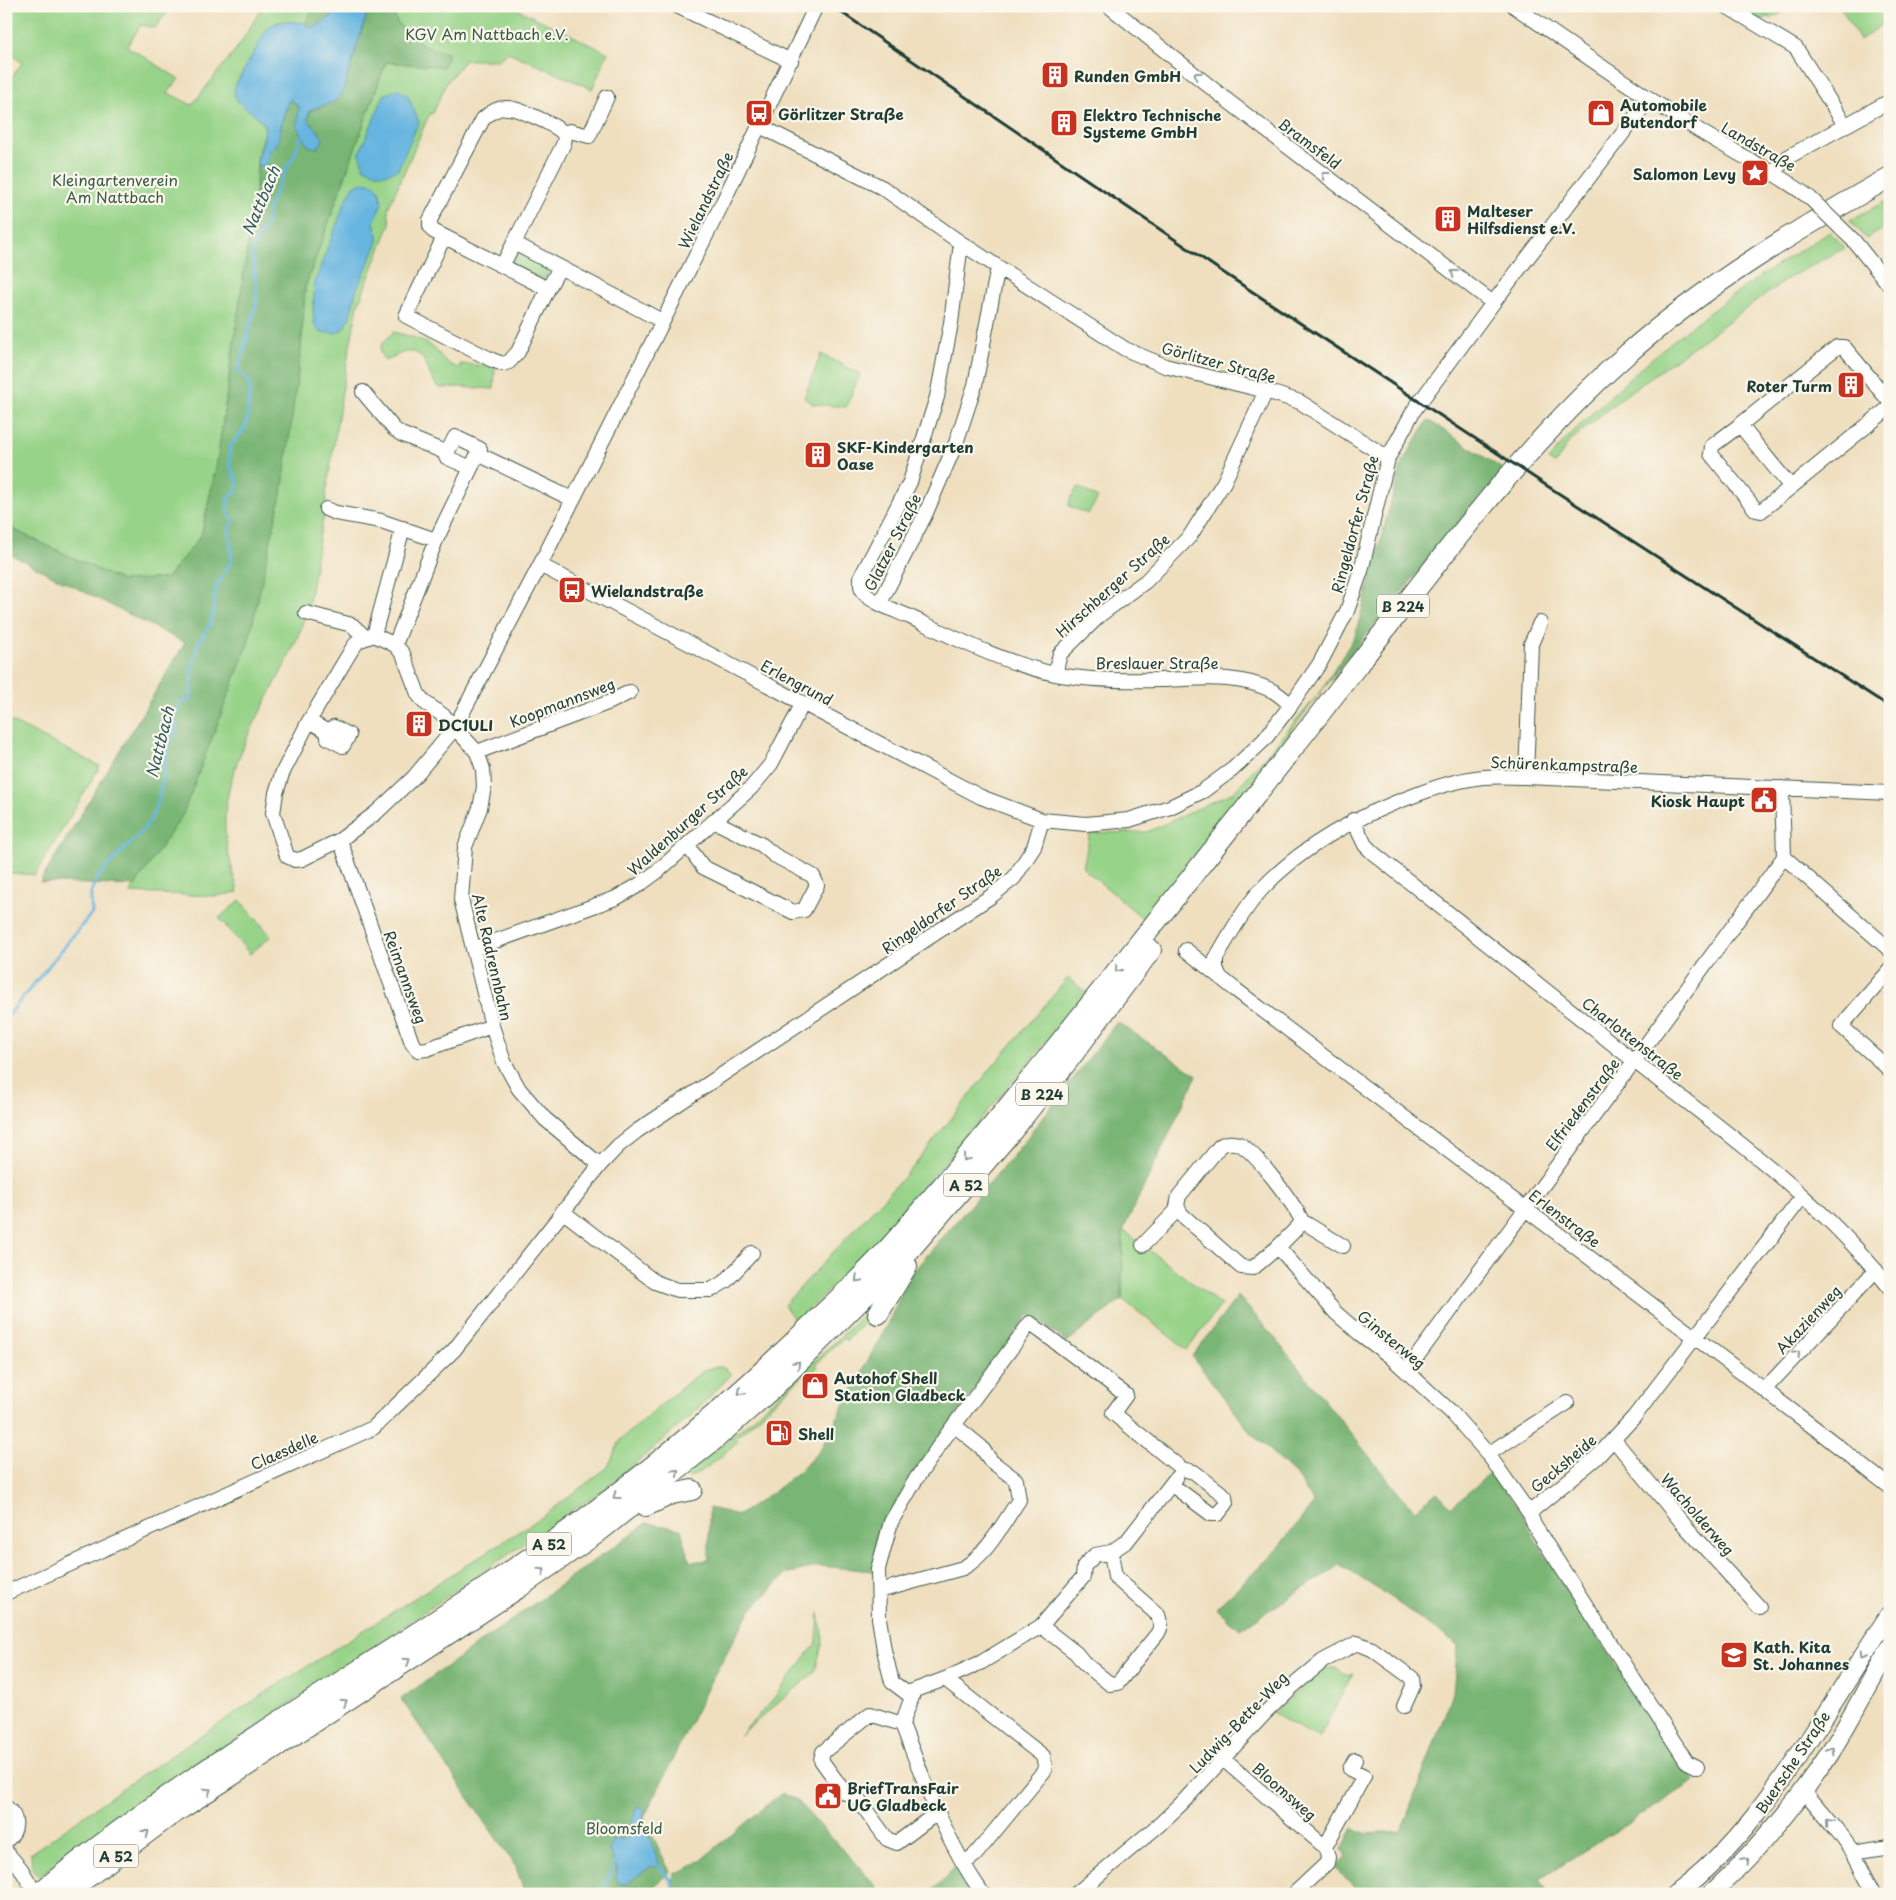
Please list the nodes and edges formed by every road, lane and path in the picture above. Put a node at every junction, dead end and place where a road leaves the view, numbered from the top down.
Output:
1 (677, 6) edge
2 (816, 6) edge
3 (1110, 6) edge
4 (1514, 6) edge
5 (1726, 6) edge
6 (791, 61) junction
7 (607, 97) dead end
8 (1649, 99) junction
9 (1890, 101) edge
10 (1845, 125) junction
11 (760, 126) junction
12 (563, 133) junction
13 (1772, 173) junction
14 (1890, 177) edge
15 (1890, 190) edge
16 (444, 237) junction
17 (514, 243) junction
18 (961, 243) junction
19 (502, 266) junction
20 (560, 266) junction
21 (998, 267) junction
22 (1890, 286) edge
23 (548, 289) junction
24 (1493, 303) junction
25 (662, 321) junction
26 (1266, 391) junction
27 (363, 392) dead end
28 (1890, 402) edge
29 (1890, 407) edge
30 (1740, 425) junction
31 (447, 453) junction
32 (478, 454) junction
33 (1388, 458) junction
34 (471, 468) junction
35 (1791, 487) junction
36 (572, 499) junction
37 (326, 509) dead end
38 (403, 528) junction
39 (436, 540) junction
40 (540, 565) junction
41 (880, 604) junction
42 (306, 614) dead end
43 (1540, 623) dead end
44 (370, 636) junction
45 (395, 645) junction
46 (1055, 674) junction
47 (630, 692) dead end
48 (803, 703) junction
49 (1291, 705) junction
50 (309, 721) junction
51 (454, 729) junction
52 (328, 732) dead end
53 (477, 752) junction
54 (1526, 777) junction
55 (1782, 788) junction
56 (1890, 793) edge
57 (1042, 820) junction
58 (1353, 820) junction
59 (714, 821) junction
60 (340, 840) junction
61 (688, 845) junction
62 (1784, 857) junction
63 (473, 949) junction
64 (1186, 950) dead end
65 (1890, 950) edge
66 (1890, 970) edge
67 (1220, 978) junction
68 (492, 1026) junction
69 (1634, 1061) junction
70 (1890, 1070) edge
71 (1005, 1125) junction
72 (600, 1165) junction
73 (1803, 1196) junction
74 (1525, 1208) junction
75 (1178, 1209) junction
76 (562, 1211) junction
77 (1302, 1221) junction
78 (918, 1240) junction
79 (1143, 1245) dead end
80 (1343, 1246) dead end
81 (1278, 1247) junction
82 (752, 1253) dead end
83 (522, 1264) joint
84 (1876, 1270) junction
85 (1890, 1288) edge
86 (878, 1314) dead end
87 (1696, 1338) junction
88 (1407, 1370) junction
89 (1764, 1390) junction
90 (1567, 1403) dead end
91 (954, 1425) junction
92 (1614, 1440) junction
93 (1488, 1454) junction
94 (1182, 1469) junction
95 (1172, 1485) junction
96 (1890, 1487) edge
97 (692, 1490) dead end
98 (1530, 1514) junction
99 (596, 1534) junction
100 (1111, 1552) junction
101 (879, 1591) junction
102 (6, 1593) edge
103 (1758, 1606) dead end
104 (1890, 1614) edge
105 (1041, 1626) junction
106 (1890, 1648) edge
107 (945, 1679) junction
108 (907, 1693) junction
109 (1404, 1706) dead end
110 (902, 1724) junction
111 (1223, 1759) junction
112 (1355, 1760) dead end
113 (1697, 1767) dead end
114 (1804, 1791) junction
115 (6, 1807) edge
116 (938, 1812) junction
117 (9, 1839) edge
118 (1890, 1846) edge
119 (1326, 1849) junction
120 (6, 1852) edge
121 (1853, 1852) junction
122 (964, 1863) junction
123 (21, 1869) junction
124 (37, 1894) edge
125 (65, 1894) edge
126 (983, 1894) edge
127 (1076, 1894) edge
128 (1294, 1894) edge
129 (1676, 1894) edge
130 (1711, 1894) edge
131 (1875, 1894) edge

1 - 6 street
2 - 6 street, Wielandstraße
24 -> 3 street, Bramsfeld
4 - 8 street, Landstraße
5 - 10 street
6 - 11 street, Wielandstraße
7 - 12 street
8 - 13 street, Landstraße
8 - 24 street, Ringeldorfer Straße
9 - 10 street
10 - 13 street
11 - 18 street, Görlitzer Straße
11 - 25 street, Wielandstraße
12 - 16 street
12 - 17 street
13 - 22 street, Landstraße, bridge
14 -> 71 highway, B 224
15 - 71 highway, B 224
16 - 19 street
16 - 23 street
17 - 19 street
17 - 20 street
18 - 21 street, Görlitzer Straße
18 - 41 street, Glatzer Straße
19 - 23 street
20 - 23 street
20 - 25 street
21 - 26 street, Görlitzer Straße
21 - 41 street, Glatzer Straße
24 - 33 street, Ringeldorfer Straße
25 - 36 street, Wielandstraße
26 - 33 street, Görlitzer Straße
26 - 46 street, Hirschberger Straße
27 - 31 street
28 - 30 street
29 - 35 street
30 - 35 street
30 - 35 street
31 - 32 street
31 - 34 street
32 - 34 street
32 - 36 street
33 - 49 street, Ringeldorfer Straße
34 - 39 street
36 - 40 street, Wielandstraße
37 - 38 street
38 - 39 street
38 - 44 street
39 - 45 street
40 - 48 street, Erlengrund
40 - 51 street, Wielandstraße
41 - 46 street, Breslauer Straße
42 - 44 street
43 - 54 street
44 - 45 street
44 - 50 street
45 - 51 street
46 - 49 street, Breslauer Straße
47 - 53 street, Koopmannsweg
48 - 57 street, Erlengrund
48 - 59 street, Waldenburger Straße
49 - 57 street, Ringeldorfer Straße
50 - 52 street
50 - 60 street, Wielandstraße
51 - 53 street
51 - 60 street, Wielandstraße
53 - 63 street, Alte Radrennbahn
54 - 55 street, Schürenkampstraße
54 - 58 street, Schürenkampstraße
55 - 56 street, Schürenkampstraße
55 - 62 street
57 - 72 street, Ringeldorfer Straße
58 - 67 street, Schürenkampstraße
58 - 69 street, Charlottenstraße
59 - 61 street, Waldenburger Straße
59 - 61 street
60 - 68 street, Reimannsweg
61 - 63 street, Waldenburger Straße
62 - 65 street
62 - 69 street, Elfriedenstraße
63 - 68 street, Alte Radrennbahn
64 - 67 street, Erlenstraße
66 - 70 street
67 - 74 street, Erlenstraße
68 - 72 street, Alte Radrennbahn
69 - 73 street, Charlottenstraße
69 - 74 street, Elfriedenstraße
71 - 78 highway, A 52
71 -> 124 highway, A 52
72 - 76 street, Ringeldorfer Straße
73 - 84 street, Charlottenstraße
73 - 87 street, Gecksheide
74 - 87 street, Erlenstraße
74 - 88 street, Elfriedenstraße
75 - 77 street
75 - 79 street
75 - 81 street
76 - 82 street
76 - 83 street, Ringeldorfer Straße
77 - 80 street
77 - 81 street
78 - 86 highway
99 -> 78 highway, A 52
81 - 88 street, Ginsterweg
83 - 102 street, Claesdelle
84 - 85 street, Charlottenstraße
89 -> 84 street, Akazienweg
87 - 89 street, Erlenstraße
87 - 92 street, Gecksheide
88 - 93 street, Ginsterweg
89 - 96 street, Erlenstraße
90 - 93 street
91 - 94 street
91 - 101 street
91 - 101 street
92 - 98 street, Gecksheide
92 - 103 street, Wacholderweg
93 - 98 street, Ginsterweg
94 - 95 street
94 - 95 street
95 - 100 street
97 - 99 highway
98 - 113 street, Gecksheide
125 -> 99 highway, A 52
100 - 105 street
100 - 105 street
101 - 108 street
104 -> 129 main road, Buersche Straße
105 - 107 street
114 -> 106 main road, Buersche Straße
107 - 108 street
107 - 122 street
108 - 110 street
109 - 111 street, Ludwig-Bette-Weg
110 - 116 street
110 - 116 street
111 - 119 street, Bloomsweg
111 - 127 street, Ludwig-Bette-Weg
112 - 119 street, Bloomsweg
121 -> 114 street
130 -> 114 main road, Buersche Straße
115 - 117 street
116 - 122 street
117 - 123 street
118 - 121 street
119 - 128 street
120 - 123 street
121 - 131 street
122 - 126 street
123 - 124 street

